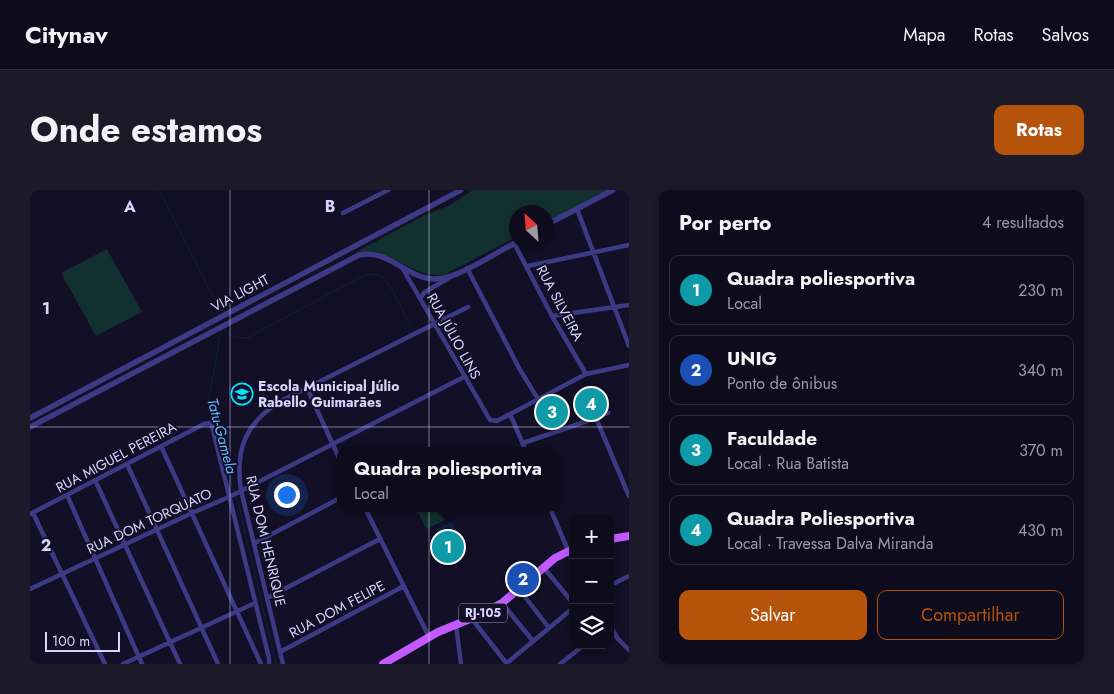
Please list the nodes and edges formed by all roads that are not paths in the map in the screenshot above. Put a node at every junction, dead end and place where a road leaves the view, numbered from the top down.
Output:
1 (388, 190) edge
2 (462, 190) edge
3 (613, 190) edge
4 (577, 209) junction
5 (343, 213) dead end
6 (554, 221) edge
7 (509, 245) edge
8 (629, 245) edge
9 (519, 250) edge
10 (592, 252) junction
11 (401, 266) junction
12 (528, 266) junction
13 (468, 268) junction
14 (452, 276) junction
15 (420, 298) junction
16 (629, 305) edge
17 (468, 307) dead end
18 (614, 308) junction
19 (552, 316) junction
20 (435, 324) junction
21 (629, 346) edge
22 (629, 365) edge
23 (586, 374) junction
24 (464, 377) junction
25 (307, 388) junction
26 (538, 399) junction
27 (608, 413) dead end
28 (510, 414) junction
29 (30, 418) edge
30 (596, 418) junction
31 (30, 427) edge
32 (523, 443) junction
33 (332, 444) junction
34 (161, 446) junction
35 (524, 447) edge
36 (337, 454) edge
37 (127, 464) junction
38 (95, 480) junction
39 (239, 491) junction
40 (67, 495) junction
41 (230, 496) junction
42 (629, 496) edge
43 (337, 500) edge
44 (367, 512) edge
45 (552, 512) edge
46 (192, 513) junction
47 (32, 514) edge
48 (158, 529) junction
49 (629, 536) edge
50 (614, 538) edge
51 (380, 539) junction
52 (254, 543) junction
53 (126, 544) junction
54 (569, 548) edge
55 (569, 551) edge
56 (95, 558) junction
57 (544, 568) junction
58 (63, 573) junction
59 (629, 576) edge
60 (615, 583) dead end
61 (404, 586) junction
62 (30, 589) edge
63 (519, 589) junction
64 (267, 598) junction
65 (569, 598) edge
66 (255, 603) junction
67 (502, 603) junction
68 (569, 611) edge
69 (236, 612) junction
70 (472, 619) junction
71 (456, 625) junction
72 (202, 628) junction
73 (549, 628) junction
74 (614, 632) edge
75 (429, 637) junction
76 (533, 641) junction
77 (170, 642) junction
78 (579, 649) edge
79 (629, 650) edge
80 (280, 652) junction
81 (138, 656) junction
82 (105, 664) edge
83 (123, 664) edge
84 (142, 664) edge
85 (180, 664) edge
86 (218, 664) edge
87 (260, 664) edge
88 (269, 664) edge
89 (283, 664) edge
90 (383, 664) edge
91 (461, 664) edge
92 (507, 664) edge
93 (560, 664) edge

1 - 5 street
2 - 29 street, VIA LIGHT
3 - 4 street
4 - 6 street
4 - 10 street
7 - 13 street
8 - 10 street
9 - 12 street, RUA SILVEIRA
10 - 12 street
10 - 18 street
11 - 14 street, VIA LIGHT
11 - 15 street, RUA JÚLIO LINS
11 - 31 street, VIA LIGHT
12 - 19 street, RUA SILVEIRA
13 - 14 street
13 - 26 street
14 - 15 street
15 - 20 street, RUA JÚLIO LINS
16 - 18 street
17 - 20 street, RUA DOM HENRIQUE
18 - 19 street
18 - 21 street
19 - 23 street, RUA SILVEIRA
20 - 24 street, RUA JÚLIO LINS
20 - 25 street, RUA DOM HENRIQUE
22 - 23 street
23 - 26 street
24 - 28 street, RUA JÚLIO LINS
24 - 33 street, RUA DOM TORQUATO
25 - 33 street
25 - 39 street, RUA DOM HENRIQUE
26 - 28 street
27 - 30 street
28 - 32 street
30 - 32 street
30 - 42 street
32 - 35 street
33 - 36 street
33 - 39 street, RUA DOM TORQUATO
34 - 37 street, RUA MIGUEL PEREIRA
34 - 41 street, RUA MIGUEL PEREIRA
34 - 46 street
37 - 38 street, RUA MIGUEL PEREIRA
37 - 48 street
38 - 40 street, RUA MIGUEL PEREIRA
38 - 53 street
39 - 41 street, RUA DOM TORQUATO
39 - 52 street, RUA DOM HENRIQUE
40 - 47 street, RUA MIGUEL PEREIRA
40 - 56 street
41 - 46 street, RUA DOM TORQUATO
41 - 66 street
43 - 52 street
44 - 51 street
45 - 54 street
46 - 48 street, RUA DOM TORQUATO
46 - 69 street
47 - 58 street
48 - 53 street, RUA DOM TORQUATO
48 - 72 street
49 - 50 main road
51 - 61 street
51 - 64 street
52 - 64 street, RUA DOM HENRIQUE
53 - 56 street, RUA DOM TORQUATO
53 - 77 street
55 - 57 main road, RJ-105
56 - 58 street, RUA DOM TORQUATO
56 - 81 street
57 - 63 main road, RJ-105
57 - 65 street
58 - 62 street, RUA DOM TORQUATO
58 - 82 street
59 - 60 street
61 - 75 street
61 - 80 street, RUA DOM FELIPE
63 - 67 main road, RJ-105
63 - 73 street
64 - 80 street, RUA DOM HENRIQUE
66 - 69 street
66 - 88 street
67 - 70 main road, RJ-105
67 - 76 street
68 - 73 street
69 - 72 street
69 - 87 street
70 - 71 main road, RJ-105
70 - 92 street
71 - 75 main road, RJ-105
71 - 91 street
72 - 77 street
72 - 86 street
73 - 76 street
74 - 79 street
75 - 90 main road, RJ-105
76 - 92 street
77 - 81 street
77 - 85 street
78 - 93 street
80 - 89 street, RUA DOM HENRIQUE
81 - 83 street
81 - 84 street

